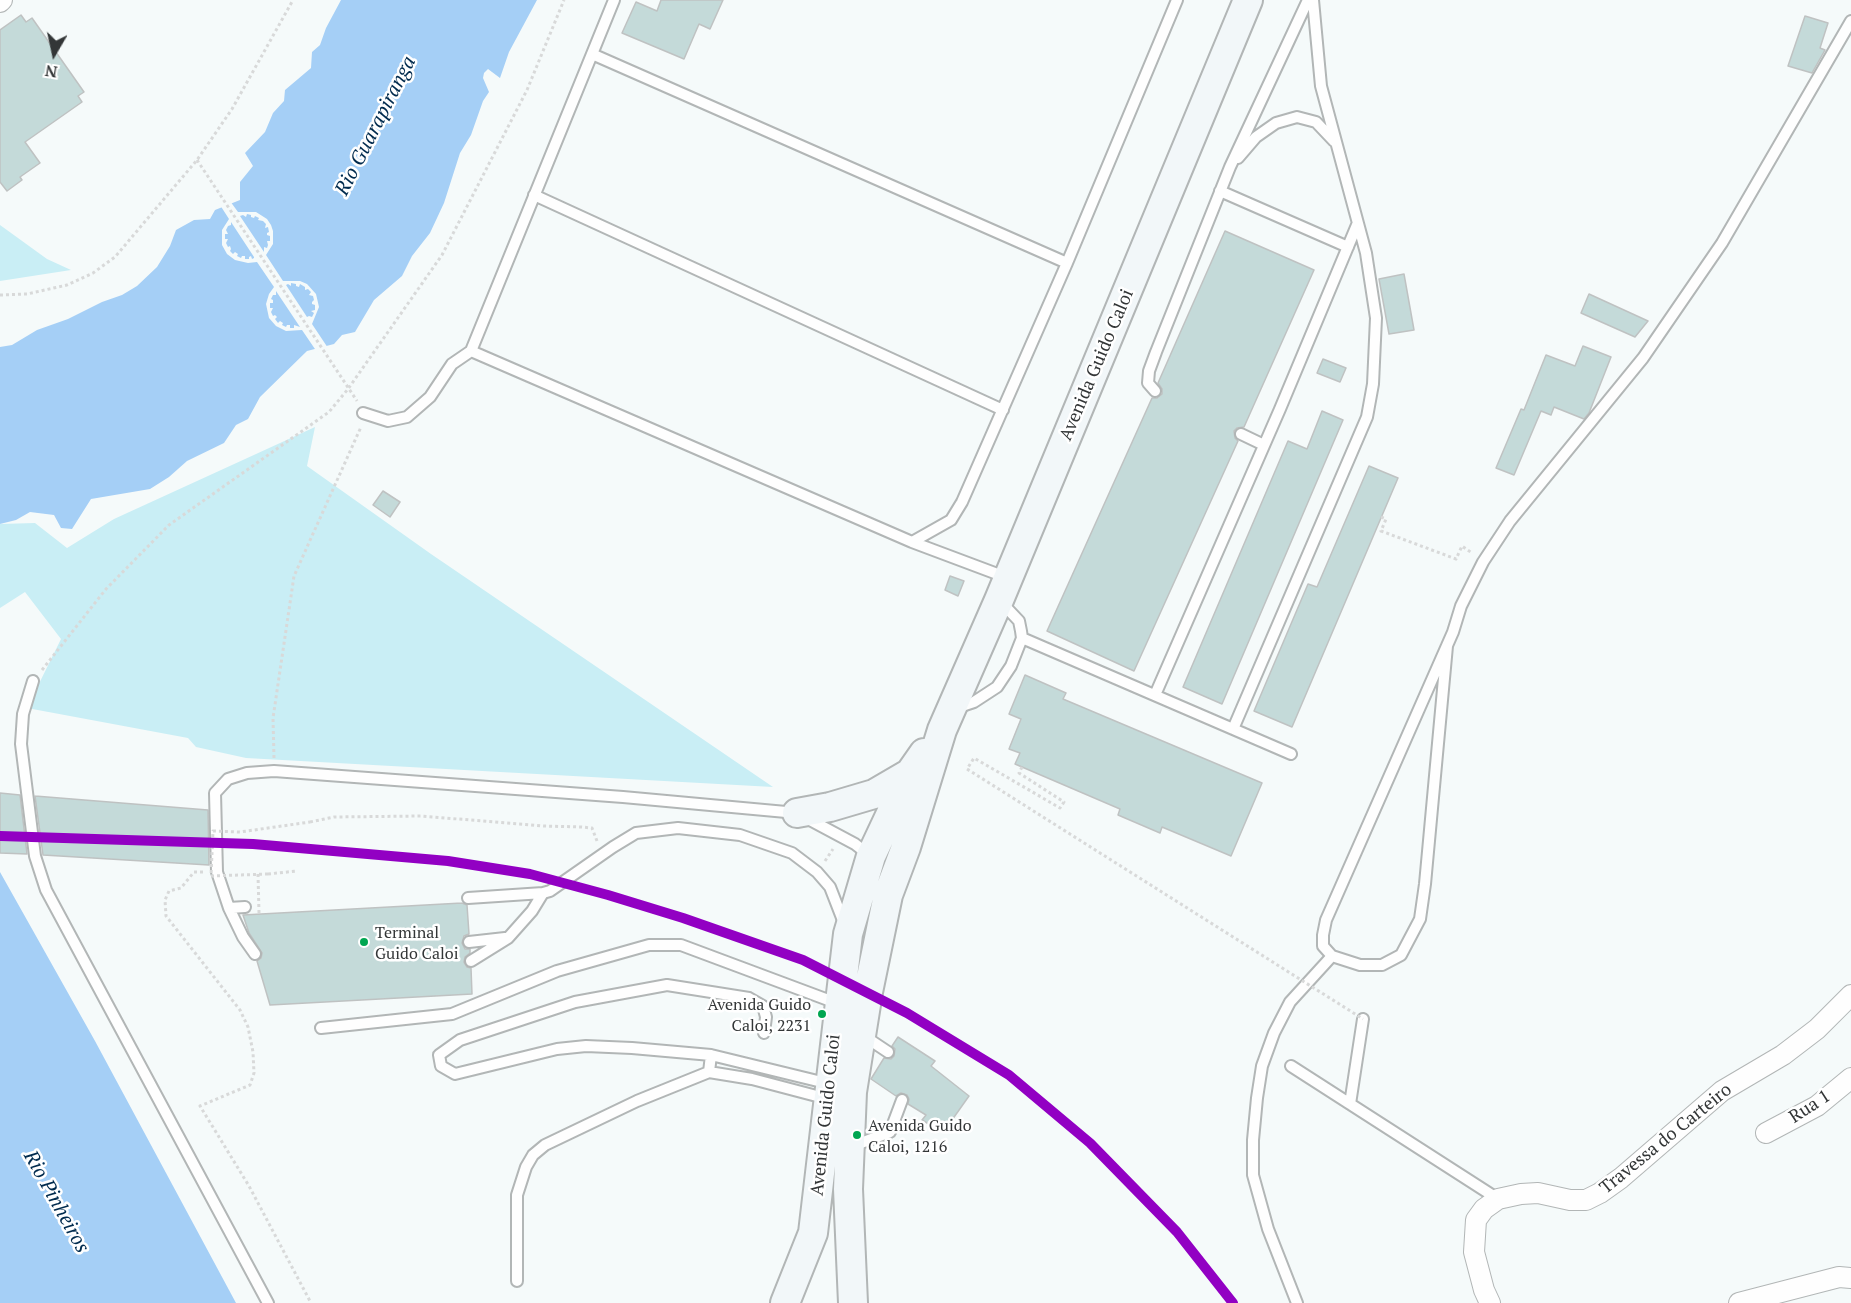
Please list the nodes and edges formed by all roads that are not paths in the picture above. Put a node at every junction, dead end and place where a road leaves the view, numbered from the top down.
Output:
1 (615, 0) edge
2 (1177, 0) edge
3 (1248, 0) edge
4 (1308, 0) edge
5 (1313, 0) edge
6 (1851, 21) edge
7 (592, 54) junction
8 (1334, 141) junction
9 (1230, 167) junction
10 (1220, 191) junction
11 (534, 195) junction
12 (1358, 225) junction
13 (1348, 247) junction
14 (1067, 263) junction
15 (471, 351) junction
16 (1155, 391) dead end
17 (1003, 410) junction
18 (363, 413) road end
19 (1241, 434) dead end
20 (1264, 445) junction
21 (912, 542) junction
22 (1003, 589) junction
23 (1022, 638) junction
24 (1447, 646) junction
25 (33, 681) road end
26 (1155, 695) junction
27 (946, 720) junction
28 (1233, 729) junction
29 (1291, 754) dead end
30 (909, 772) junction
31 (797, 813) junction
32 (871, 856) junction
33 (543, 893) junction
34 (888, 895) junction
35 (468, 898) dead end
36 (245, 907) dead end
37 (229, 908) junction
38 (848, 934) junction
39 (508, 938) junction
40 (469, 942) dead end
41 (255, 954) dead end
42 (1332, 956) junction
43 (471, 961) dead end
44 (1851, 995) edge
45 (839, 1004) junction
46 (1363, 1019) road end
47 (321, 1028) dead end
48 (764, 1033) dead end
49 (861, 1034) junction
50 (888, 1053) dead end
51 (711, 1055) junction
52 (1291, 1066) dead end
53 (709, 1072) junction
54 (1851, 1078) edge
55 (829, 1092) junction
56 (902, 1100) dead end
57 (1350, 1104) junction
58 (1766, 1133) dead end
59 (850, 1147) junction
60 (1498, 1199) junction
61 (1845, 1277) edge
62 (517, 1281) dead end
63 (268, 1303) edge
64 (785, 1303) edge
65 (853, 1303) edge
66 (1297, 1303) edge
67 (1490, 1303) edge
68 (1738, 1303) edge

1 - 7 lane
2 - 14 lane
3 - 22 main road, Avenida Guido Caloi
4 - 9 lane
5 - 8 lane
6 - 24 lane
7 - 11 lane
7 - 14 lane
8 - 9 lane
8 - 12 lane
9 - 10 lane
10 - 13 lane
10 - 16 lane
11 - 15 lane
11 - 17 lane
12 - 13 lane
12 - 28 lane
13 - 20 lane
14 - 17 lane
15 - 18 lane
15 - 21 lane
17 - 21 lane
19 - 20 lane
20 - 26 lane
21 - 22 lane
22 - 23 lane
22 - 27 main road, Avenida Guido Caloi
23 - 26 lane
23 - 27 lane
24 - 42 lane
24 - 42 lane
25 - 63 lane
26 - 28 lane
27 - 30 main road, Avenida Guido Caloi
27 - 34 main road, Avenida Guido Caloi
28 - 29 lane
30 - 31 main road
30 - 32 main road, Avenida Guido Caloi
31 - 32 lane
31 - 37 lane
32 - 34 main road
32 - 38 main road, Avenida Guido Caloi
33 - 35 lane
33 - 38 lane
33 - 39 lane
34 - 49 main road, Avenida Guido Caloi
36 - 37 lane
37 - 41 lane
38 - 45 main road, Avenida Guido Caloi
39 - 40 lane
39 - 43 lane
42 - 66 lane
44 - 60 street, Travessa do Carteiro
45 - 47 lane
45 - 55 main road, Avenida Guido Caloi
46 - 57 lane
48 - 51 lane
49 - 50 lane
49 - 59 main road, Avenida Guido Caloi
51 - 53 lane
51 - 55 lane
52 - 57 lane
53 - 55 lane
53 - 62 lane
54 - 58 street, Rua 1
55 - 64 main road, Avenida Guido Caloi
56 - 59 lane
57 - 60 lane
59 - 65 main road, Avenida Guido Caloi
60 - 67 street
61 - 68 street

